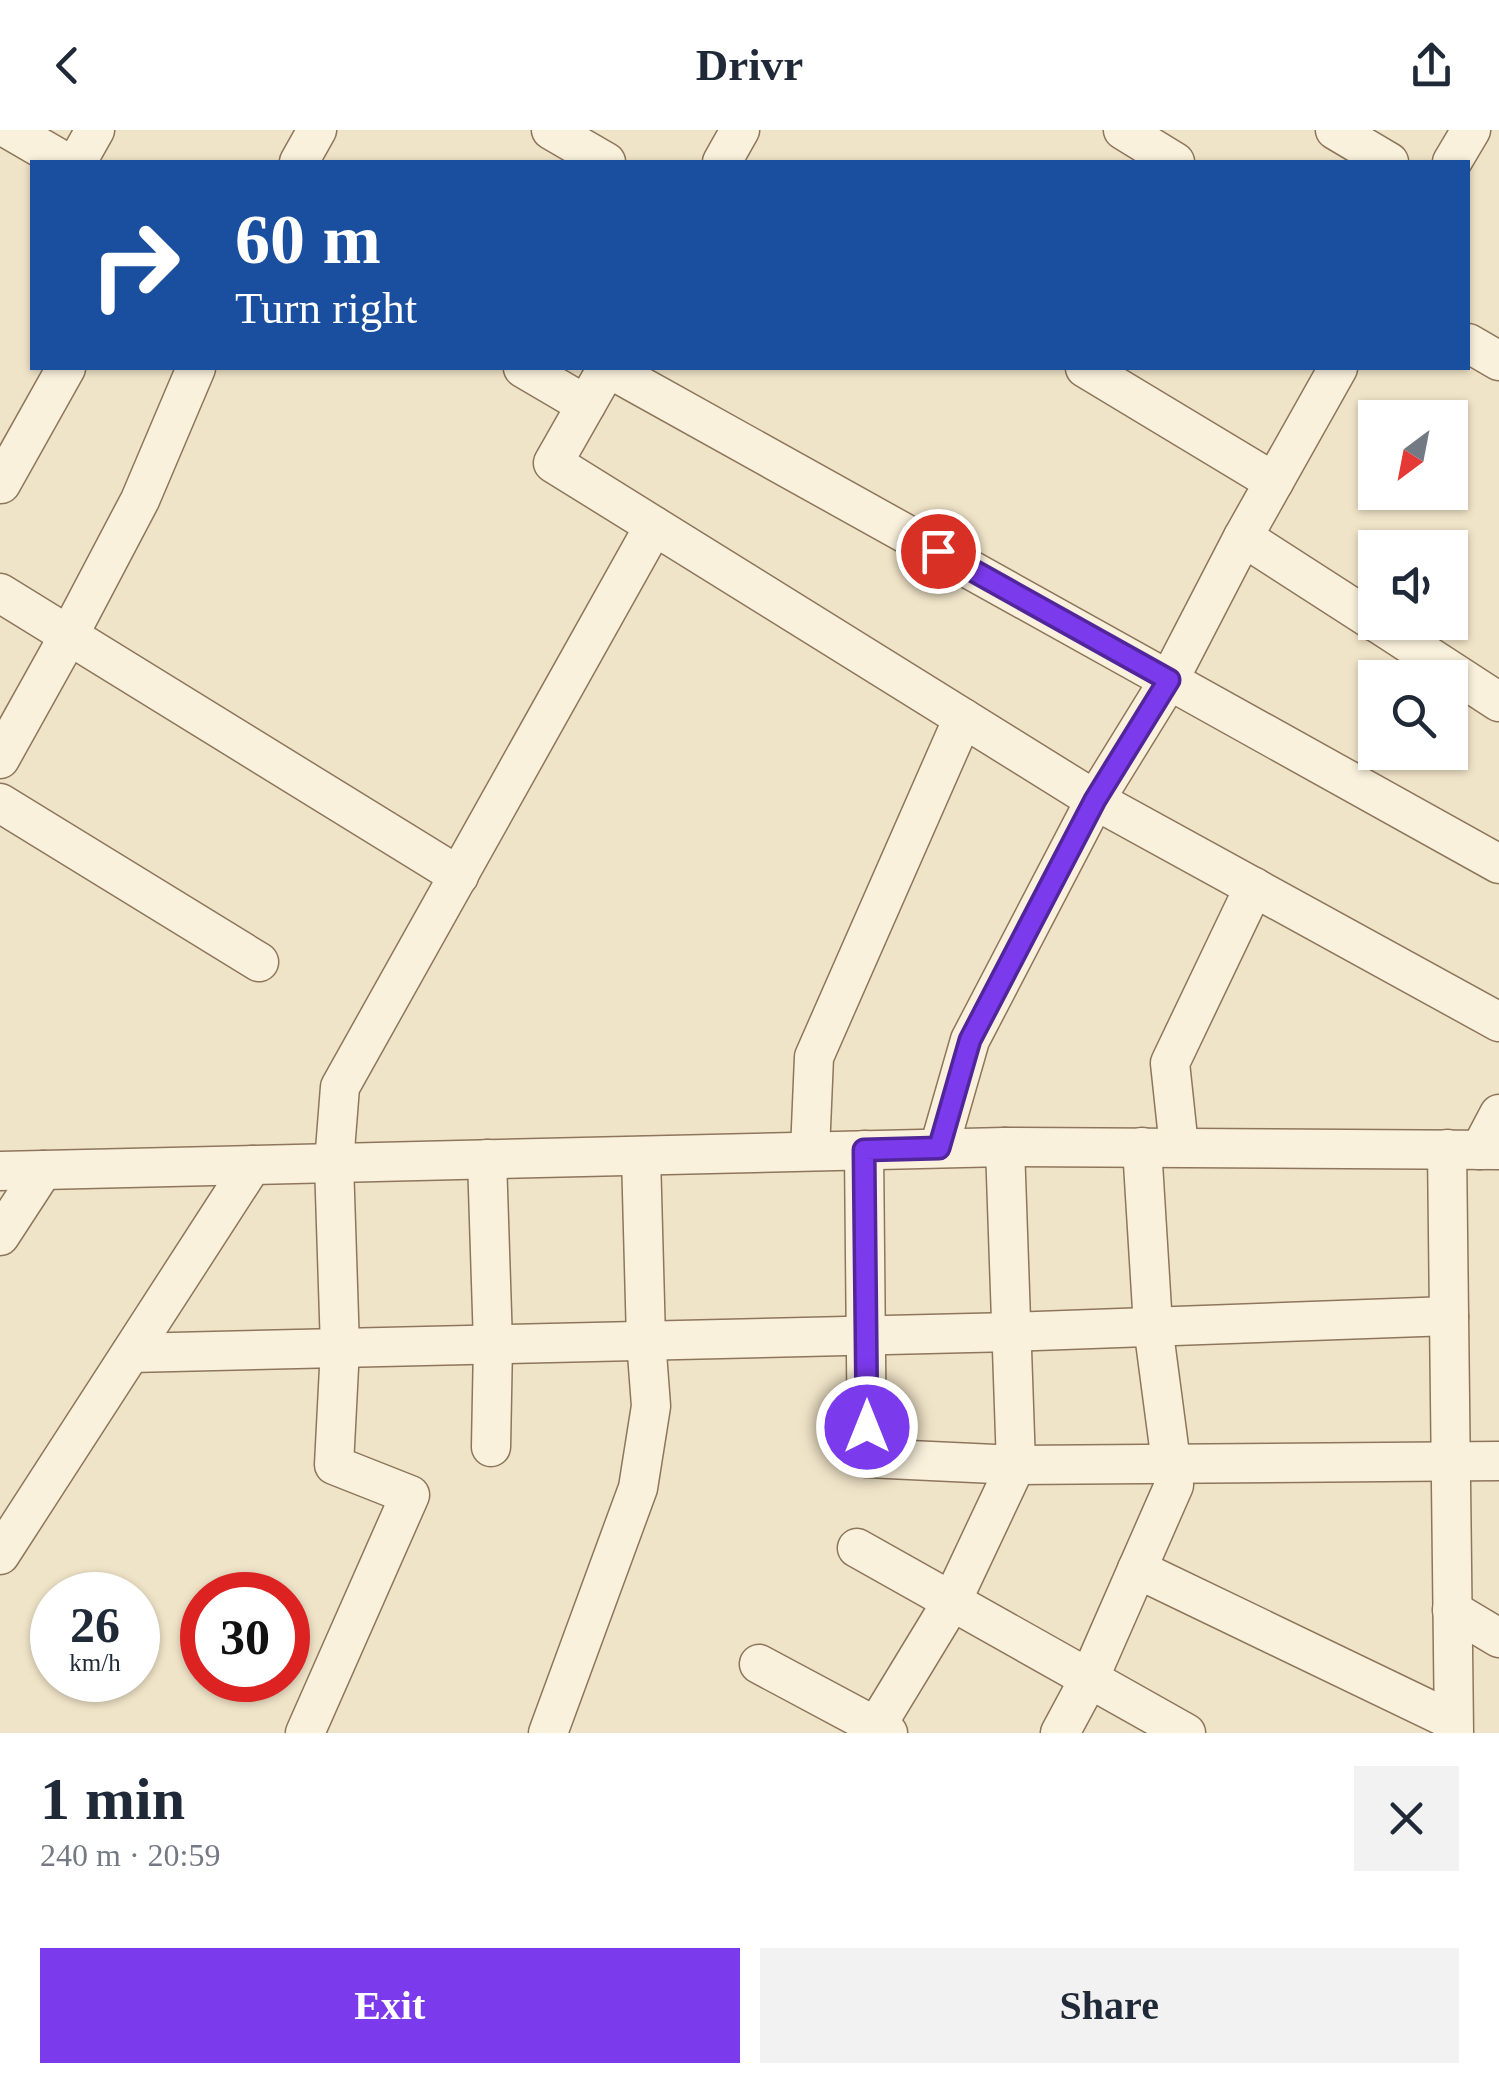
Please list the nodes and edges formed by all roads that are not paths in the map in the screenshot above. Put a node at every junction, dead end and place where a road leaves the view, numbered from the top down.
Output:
1 (10, 130) edge
2 (95, 130) edge
3 (317, 130) edge
4 (550, 130) edge
5 (1123, 130) edge
6 (1335, 130) edge
7 (1470, 130) edge
8 (62, 160) edge
9 (78, 160) edge
10 (299, 160) edge
11 (602, 160) edge
12 (1172, 160) edge
13 (1386, 160) edge
14 (1453, 160) edge
15 (1470, 343) edge
16 (1499, 362) edge
17 (65, 370) edge
18 (195, 370) edge
19 (527, 370) edge
20 (607, 370) edge
21 (612, 370) edge
22 (1088, 370) edge
23 (1337, 370) edge
24 (586, 405) junction
25 (1274, 482) junction
26 (0, 484) edge
27 (654, 526) junction
28 (1242, 537) junction
29 (0, 593) edge
30 (1358, 611) edge
31 (70, 635) junction
32 (1403, 640) edge
33 (1169, 680) junction
34 (1499, 702) edge
35 (964, 718) junction
36 (0, 759) edge
37 (1095, 800) junction
38 (0, 803) edge
39 (1499, 864) edge
40 (459, 876) junction
41 (1254, 888) junction
42 (260, 962) dead end
43 (1499, 1022) edge
44 (1499, 1114) edge
45 (1005, 1147) junction
46 (1142, 1147) junction
47 (1180, 1147) junction
48 (939, 1148) junction
49 (1475, 1149) edge
50 (864, 1150) junction
51 (810, 1151) junction
52 (641, 1156) junction
53 (487, 1159) junction
54 (334, 1163) junction
55 (252, 1165) junction
56 (42, 1170) junction
57 (0, 1171) edge
58 (0, 1236) edge
59 (1448, 1316) junction
60 (1153, 1326) junction
61 (1012, 1332) junction
62 (866, 1334) junction
63 (646, 1340) junction
64 (493, 1344) junction
65 (340, 1348) junction
66 (130, 1353) junction
67 (490, 1446) dead end
68 (1450, 1461) junction
69 (1499, 1461) edge
70 (1172, 1464) junction
71 (1016, 1465) junction
72 (857, 1548) dead end
73 (0, 1555) edge
74 (1138, 1569) junction
75 (951, 1603) junction
76 (1452, 1610) junction
77 (1499, 1638) edge
78 (759, 1664) dead end
79 (1090, 1679) junction
80 (1454, 1727) edge
81 (878, 1731) edge
82 (305, 1733) edge
83 (548, 1733) edge
84 (1060, 1733) edge
85 (1186, 1733) edge

1 - 8 street
2 - 9 street
3 - 10 street
4 - 11 street
5 - 12 street
6 - 13 street
7 - 14 street
15 - 16 street
17 - 26 street
18 - 31 street
19 - 24 street
20 - 24 street
21 - 33 street
22 - 25 street
23 - 25 street
24 - 27 street
25 - 28 street
27 - 35 street
27 - 40 street
28 - 30 street
28 - 33 street
29 - 31 street
31 - 36 street
31 - 40 street
32 - 34 street
33 - 37 street
33 - 39 street
35 - 37 street
35 - 51 street
37 - 41 street
37 - 48 street
38 - 42 street
40 - 54 street
41 - 43 street
41 - 47 street
44 - 49 street
45 - 46 street
45 - 48 street
45 - 61 street
46 - 47 street
46 - 60 street
47 - 49 street
48 - 50 street
49 - 59 street
50 - 51 street
50 - 62 street
51 - 52 street
52 - 53 street
52 - 63 street
53 - 54 street
53 - 64 street
54 - 55 street
54 - 65 street
55 - 56 street
55 - 66 street
56 - 57 street
56 - 58 street
59 - 60 street
59 - 68 street
60 - 61 street
60 - 70 street
61 - 62 street
61 - 71 street
62 - 63 street
62 - 71 street
63 - 64 street
63 - 83 street
64 - 65 street
64 - 67 street
65 - 66 street
65 - 82 street
66 - 73 street
68 - 69 street
68 - 70 street
68 - 76 street
70 - 71 street
70 - 74 street
71 - 75 street
72 - 75 street
74 - 79 street
74 - 80 street
75 - 79 street
75 - 81 street
76 - 77 street
76 - 80 street
78 - 81 street
79 - 84 street
79 - 85 street

